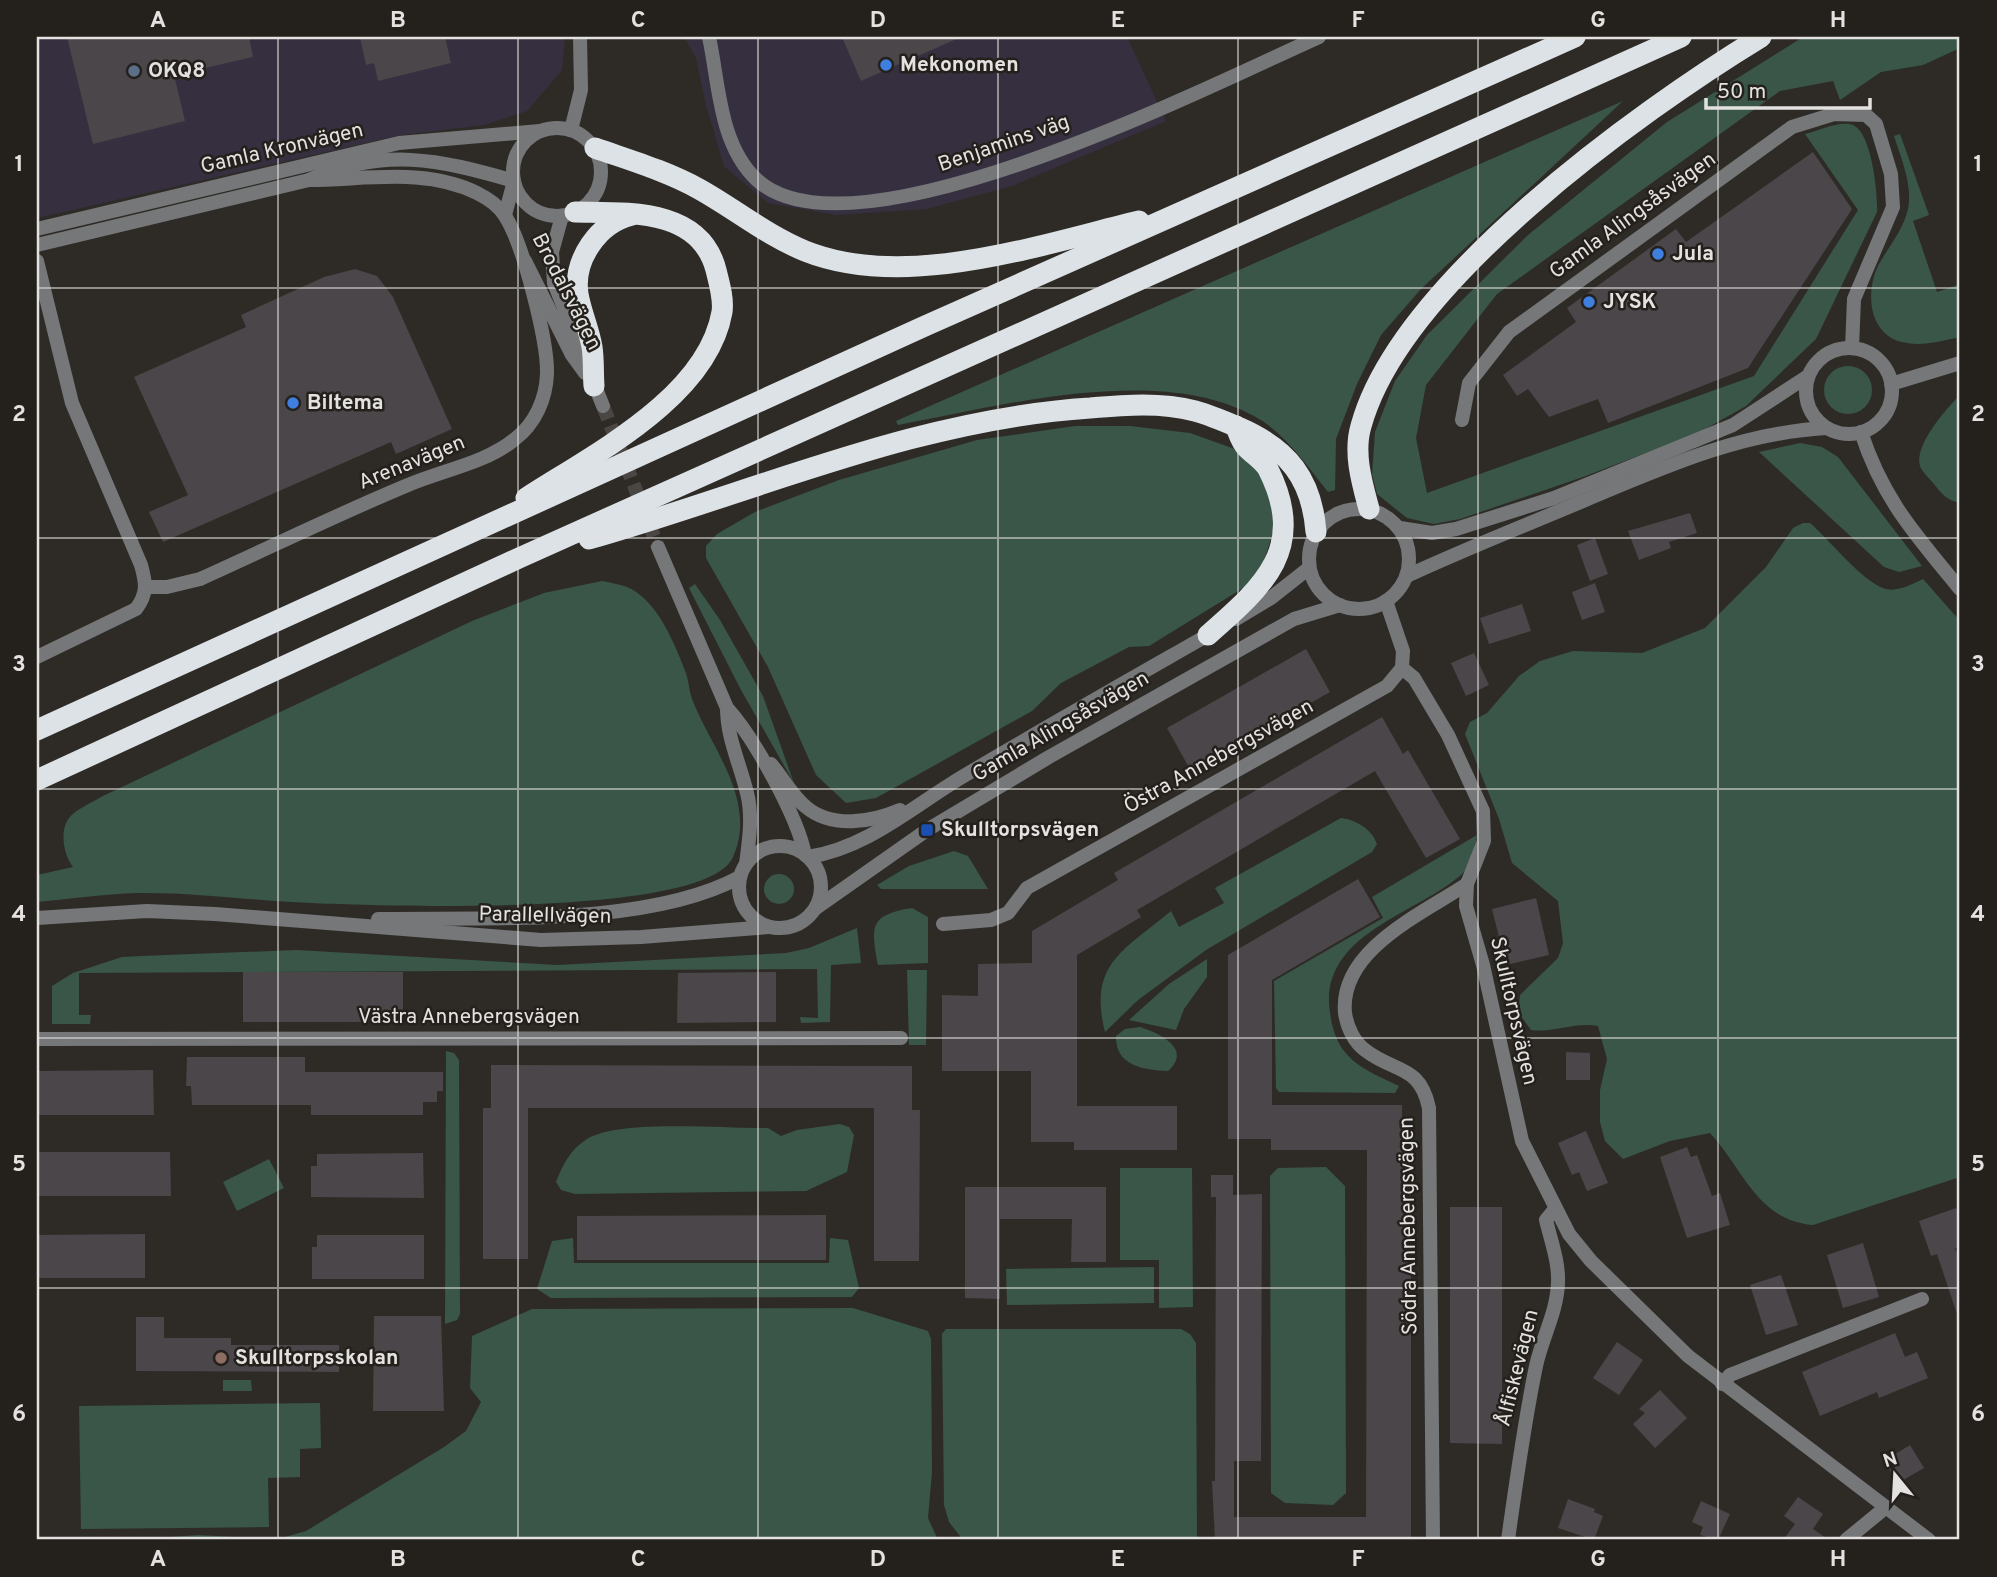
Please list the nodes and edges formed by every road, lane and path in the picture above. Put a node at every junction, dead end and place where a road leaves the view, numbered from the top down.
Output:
1 (580, 37) edge
2 (709, 37) edge
3 (1320, 37) edge
4 (1575, 37) edge
5 (1681, 37) edge
6 (1761, 37) edge
7 (570, 130) junction
8 (540, 131) junction
9 (595, 148) junction
10 (309, 180) junction
11 (514, 181) junction
12 (1192, 208) junction
13 (569, 214) junction
14 (641, 214) junction
15 (505, 215) junction
16 (37, 229) edge
17 (37, 245) edge
18 (37, 261) edge
19 (525, 261) junction
20 (1852, 348) junction
21 (1960, 363) edge
22 (1808, 376) junction
23 (1891, 383) junction
24 (594, 386) junction
25 (603, 406) tunnel mouth
26 (1462, 420) dead end
27 (1236, 426) junction
28 (1826, 428) junction
29 (1861, 432) junction
30 (1369, 509) junction
31 (1400, 528) junction
32 (1316, 531) junction
33 (468, 535) junction
34 (658, 547) tunnel mouth
35 (519, 558) junction
36 (1310, 568) junction
37 (1407, 576) junction
38 (147, 587) junction
39 (1960, 589) edge
40 (1386, 601) junction
41 (1340, 605) junction
42 (1208, 635) junction
43 (37, 657) edge
44 (1402, 667) junction
45 (727, 708) junction
46 (37, 730) edge
47 (757, 747) junction
48 (37, 780) edge
49 (936, 794) junction
50 (806, 856) junction
51 (743, 871) junction
52 (1467, 884) junction
53 (816, 908) junction
54 (37, 918) edge
55 (321, 920) junction
56 (943, 923) dead end
57 (769, 927) junction
58 (901, 1038) dead end
59 (37, 1039) edge
60 (1555, 1209) junction
61 (1922, 1299) dead end
62 (1722, 1384) junction
63 (1885, 1508) junction
64 (1433, 1540) edge
65 (1508, 1540) edge
66 (1846, 1540) edge
67 (1929, 1540) edge

1 - 7 street
2 - 3 street, Benjamins väg
4 - 12 highway
5 - 35 highway
6 - 30 highway
7 - 8 street
7 - 9 street
8 - 11 street
8 - 16 street, Gamla Kronvägen
9 - 12 highway
9 - 13 street
10 - 11 street, Gamla Kronvägen
10 - 15 street, Brodalsvägen
10 - 17 street, Gamla Kronvägen
11 - 13 street
11 - 15 street
12 - 33 highway
13 - 14 highway
13 - 24 street, Brodalsvägen
14 - 24 highway
14 - 33 highway
15 - 19 street, Brodalsvägen
18 - 38 street
19 - 24 street, Brodalsvägen
19 - 38 street, Arenavägen
20 - 22 street
20 - 23 street
20 - 26 street, Gamla Alingsåsvägen
21 - 23 street
22 - 28 street
22 - 31 street
23 - 29 street
24 - 25 street, Brodalsvägen
27 - 32 highway
27 - 35 highway
27 - 42 highway
28 - 29 street
28 - 37 street
29 - 39 street
30 - 31 street
30 - 32 street
31 - 37 street
32 - 36 street
33 - 46 highway
34 - 45 street
35 - 48 highway
36 - 41 street
36 - 42 street, Gamla Alingsåsvägen
37 - 40 street
38 - 43 street
40 - 41 street
40 - 44 street
41 - 53 street, Gamla Alingsåsvägen
42 - 49 street, Gamla Alingsåsvägen
44 - 52 street, Skulltorpsvägen
44 - 56 street, Östra Annebergsvägen
45 - 47 street
45 - 51 street
47 - 49 street
47 - 50 street
49 - 50 street, Gamla Alingsåsvägen
50 - 51 street
50 - 53 street
51 - 55 street, Parallellvägen
51 - 57 street
52 - 60 street, Skulltorpsvägen
52 - 64 street, Södra Annebergsvägen
53 - 57 street
54 - 55 street, Parallellvägen
55 - 57 street, Parallellvägen
58 - 59 street, Västra Annebergsvägen
60 - 62 street, Skulltorpsvägen
60 - 65 street, Ålfiskevägen
61 - 62 street
62 - 63 street, Skulltorpsvägen
63 - 66 street
63 - 67 street, Skulltorpsvägen

